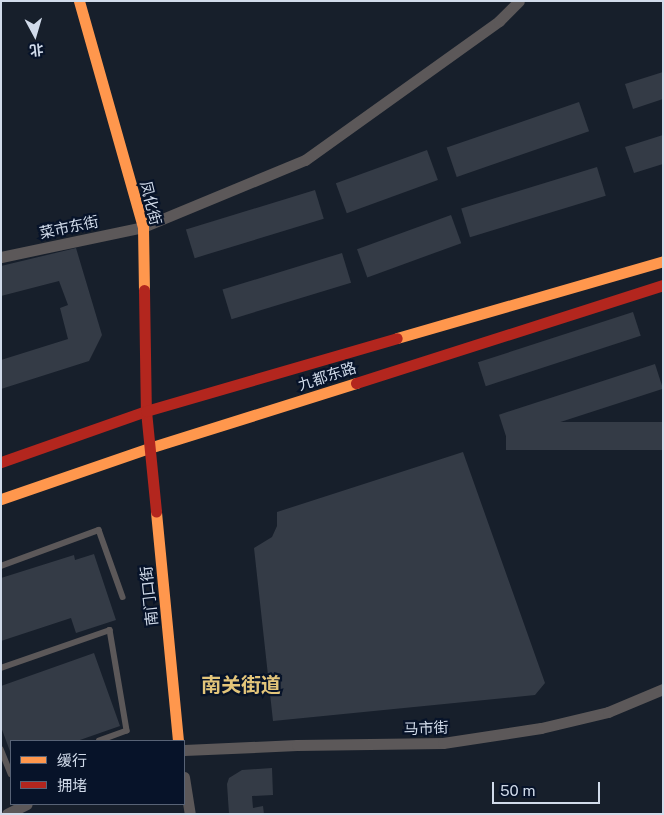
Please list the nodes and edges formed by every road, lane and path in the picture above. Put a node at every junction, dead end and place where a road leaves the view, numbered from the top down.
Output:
1 (79, 1) edge
2 (519, 1) edge
3 (144, 227) junction
4 (1, 257) edge
5 (663, 261) edge
6 (663, 285) edge
7 (146, 411) junction
8 (150, 448) junction
9 (1, 462) edge
10 (1, 499) edge
11 (1, 566) edge
12 (122, 597) dead end
13 (1, 668) edge
14 (663, 689) edge
15 (103, 740) edge
16 (178, 740) edge
17 (1, 749) edge
18 (185, 750) edge
19 (10, 772) edge
20 (185, 783) edge
21 (25, 805) edge
22 (6, 814) edge
23 (190, 814) edge

1 - 3 main road, 凤化街
2 - 3 street, 菜市东街
3 - 4 street, 菜市东街
3 - 7 main road, 凤化街
5 - 7 main road, 九都东路
6 - 8 main road, 九都东路
7 - 8 main road, 凤化街
7 - 9 main road, 九都东路
8 - 10 main road, 九都东路
8 - 16 main road, 南门口街
11 - 12 lane
13 - 15 lane
14 - 18 street, 马市街
17 - 19 lane
20 - 23 street
21 - 22 street

